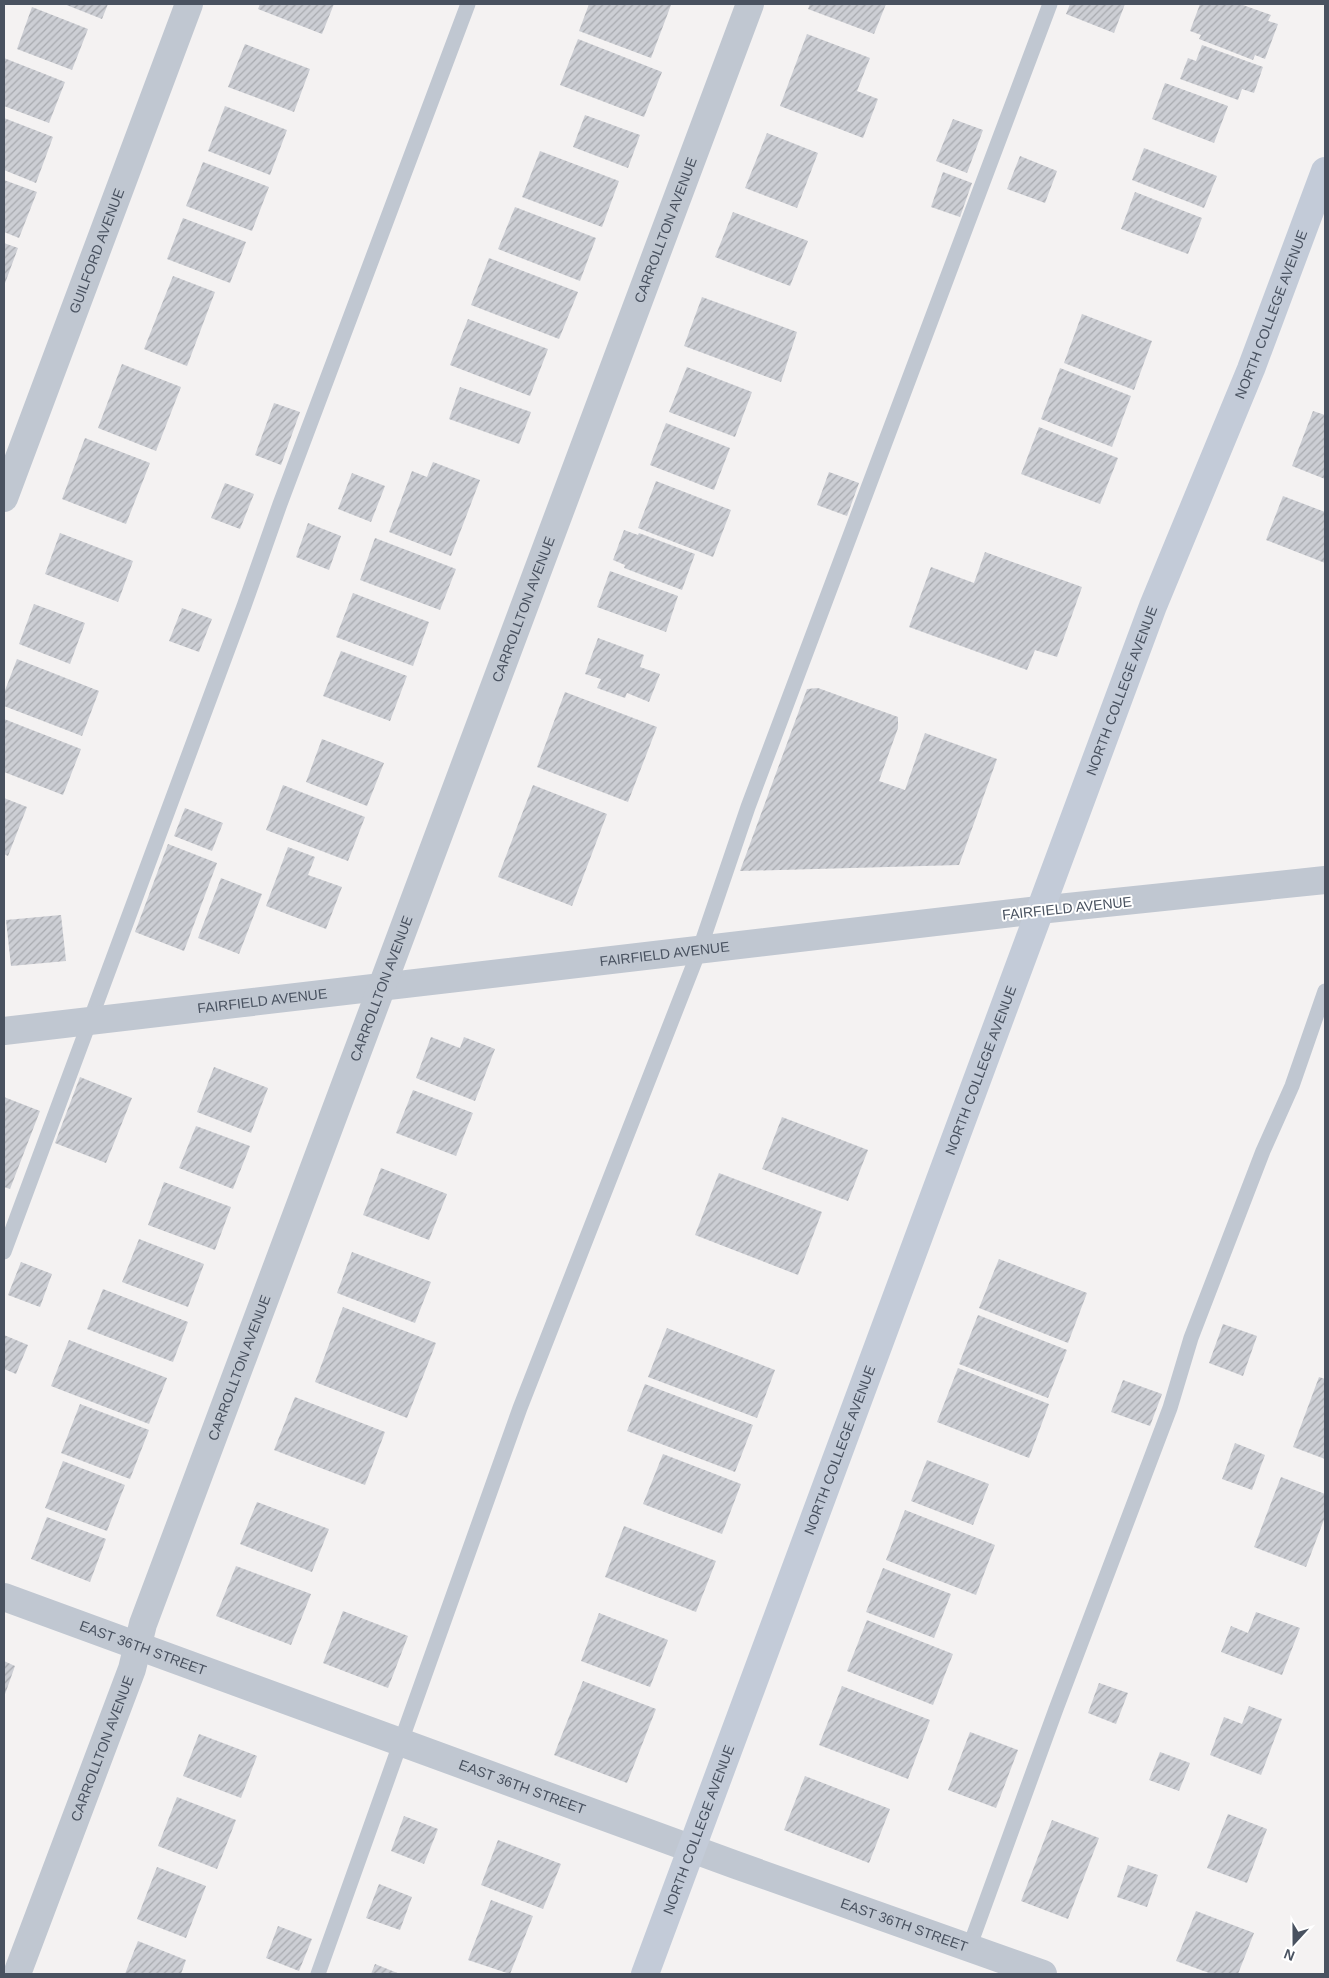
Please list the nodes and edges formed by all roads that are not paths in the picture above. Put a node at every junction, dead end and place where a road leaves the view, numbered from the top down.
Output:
1 (189, 4) edge
2 (468, 4) edge
3 (750, 4) edge
4 (1050, 4) edge
5 (1325, 171) edge
6 (4, 498) edge
7 (1325, 880) edge
8 (1039, 910) junction
9 (699, 950) junction
10 (380, 988) junction
11 (1325, 991) edge
12 (89, 1022) junction
13 (4, 1031) edge
14 (4, 1252) edge
15 (4, 1597) edge
16 (139, 1645) junction
17 (402, 1742) junction
18 (693, 1848) junction
19 (969, 1948) junction
20 (17, 1974) edge
21 (318, 1974) edge
22 (645, 1974) edge
23 (1043, 1974) edge

1 - 6 street, GUILFORD AVENUE
2 - 12 lane
3 - 10 street, CARROLLTON AVENUE
4 - 9 lane
5 - 8 main road, NORTH COLLEGE AVENUE
7 - 8 street, FAIRFIELD AVENUE
8 - 9 street, FAIRFIELD AVENUE
8 - 18 main road, NORTH COLLEGE AVENUE
9 - 10 street, FAIRFIELD AVENUE
9 - 17 lane
10 - 12 street, FAIRFIELD AVENUE
10 - 16 street, CARROLLTON AVENUE
11 - 19 lane
12 - 13 street, FAIRFIELD AVENUE
12 - 14 lane
15 - 16 street, EAST 36TH STREET
16 - 17 street, EAST 36TH STREET
16 - 20 street, CARROLLTON AVENUE
17 - 18 street, EAST 36TH STREET
17 - 21 lane
18 - 19 street, EAST 36TH STREET
18 - 22 main road, NORTH COLLEGE AVENUE
19 - 23 street, EAST 36TH STREET

